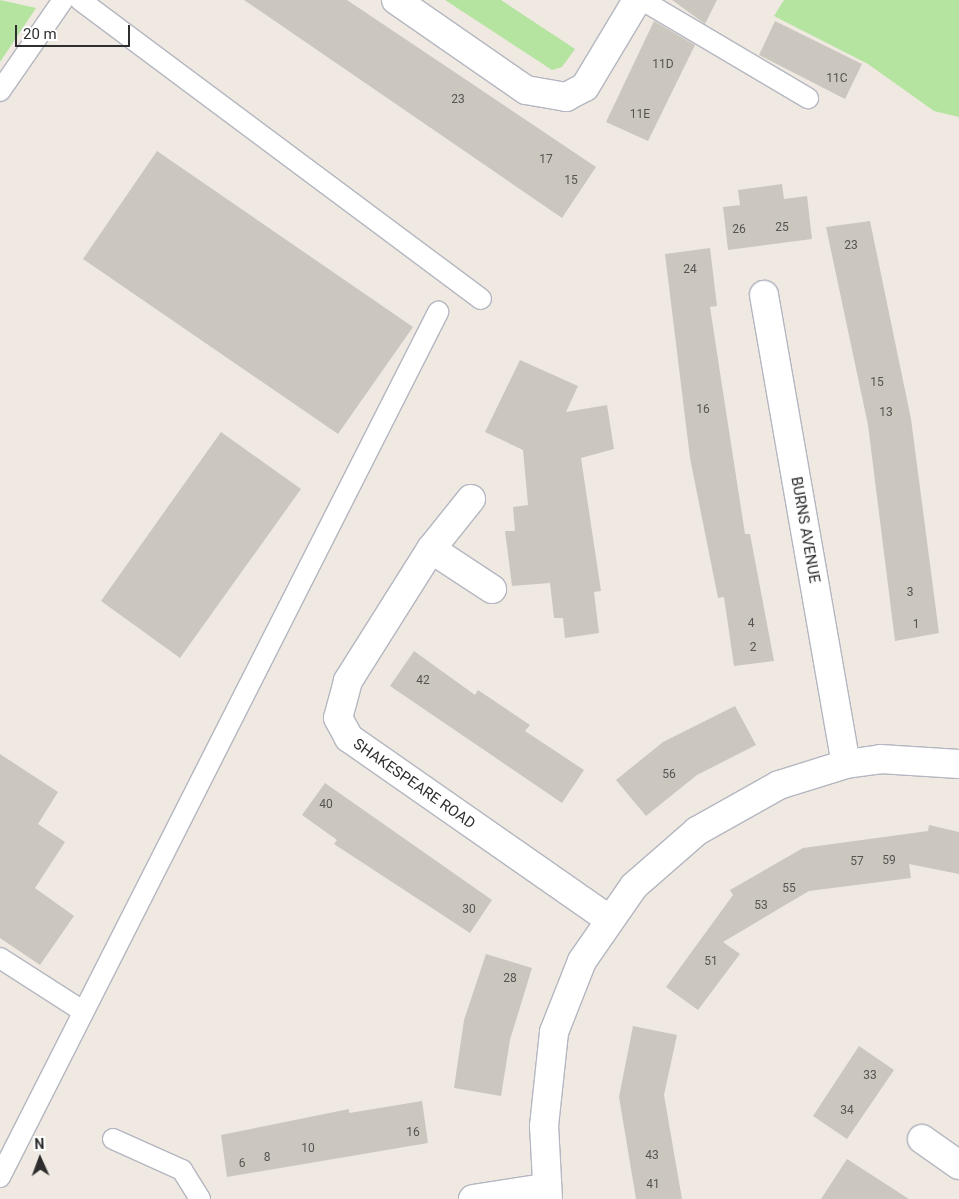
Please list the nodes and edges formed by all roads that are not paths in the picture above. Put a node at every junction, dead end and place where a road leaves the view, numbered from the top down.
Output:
1 (63, 0) edge
2 (80, 0) edge
3 (396, 0) edge
4 (637, 0) edge
5 (642, 0) edge
6 (0, 91) edge
7 (808, 98) dead end
8 (764, 295) dead end
9 (481, 299) dead end
10 (438, 312) dead end
11 (471, 499) dead end
12 (431, 549) junction
13 (492, 589) dead end
14 (846, 764) junction
15 (959, 764) edge
16 (608, 919) junction
17 (0, 958) edge
18 (81, 1010) junction
19 (113, 1139) dead end
20 (922, 1139) dead end
21 (959, 1165) edge
22 (0, 1177) edge
23 (547, 1193) edge
24 (200, 1199) edge
25 (473, 1199) edge

1 - 6 lane
2 - 9 lane
3 - 4 street
5 - 7 lane
8 - 14 street, BURNS AVENUE
10 - 18 lane
11 - 12 street, SHAKESPEARE ROAD
12 - 13 street
12 - 16 street, SHAKESPEARE ROAD
14 - 15 street
14 - 16 street
16 - 23 street
17 - 18 lane
18 - 22 lane
19 - 24 lane
20 - 21 street
23 - 25 street

